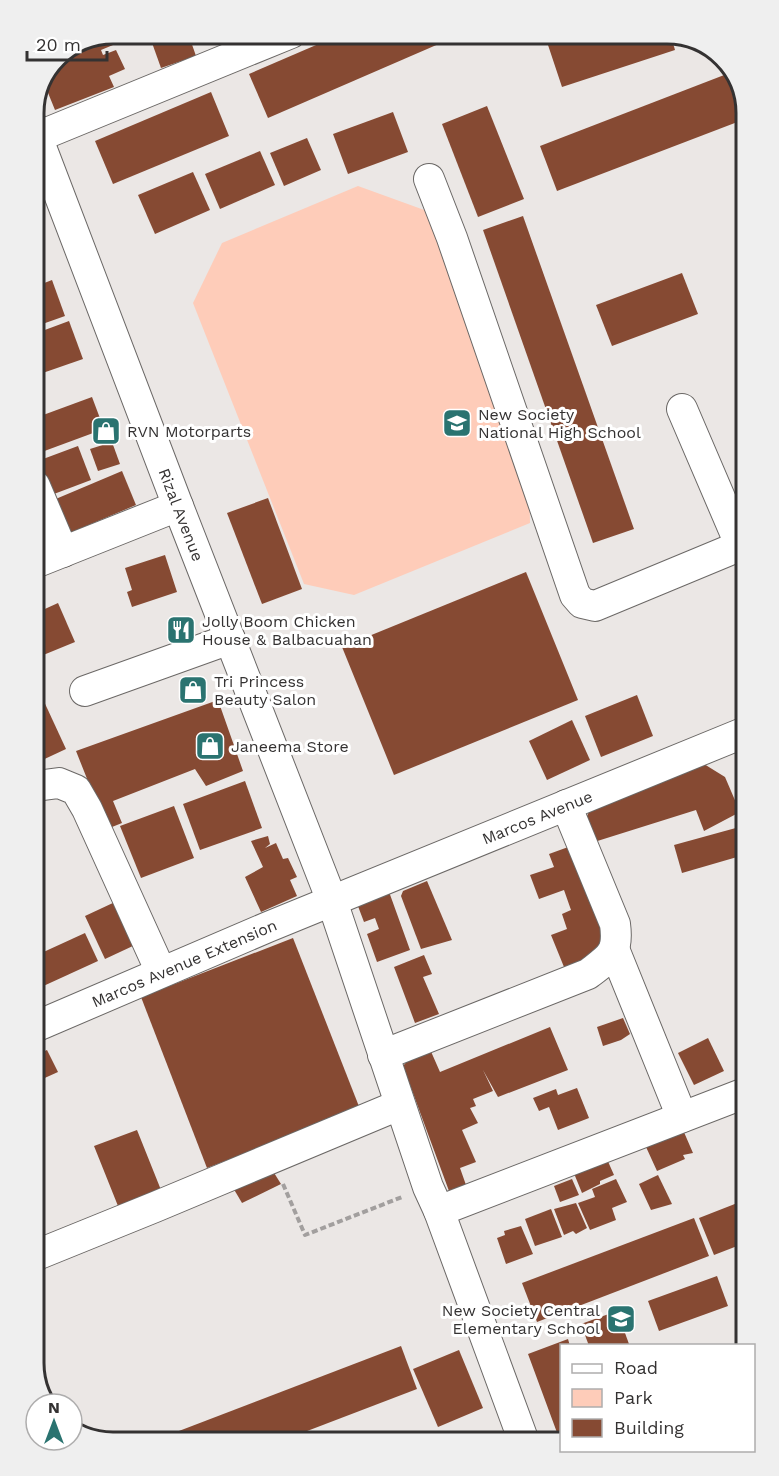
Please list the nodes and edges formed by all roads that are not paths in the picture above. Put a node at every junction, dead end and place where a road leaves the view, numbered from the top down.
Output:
1 (262, 44) edge
2 (44, 128) edge
3 (44, 155) edge
4 (429, 179) dead end
5 (682, 409) dead end
6 (178, 506) junction
7 (44, 507) edge
8 (736, 533) edge
9 (736, 549) edge
10 (63, 552) junction
11 (44, 559) edge
12 (230, 639) junction
13 (85, 691) dead end
14 (736, 741) edge
15 (44, 785) edge
16 (566, 805) junction
17 (332, 901) junction
18 (614, 949) junction
19 (161, 972) junction
20 (44, 1023) edge
21 (383, 1055) junction
22 (736, 1096) edge
23 (399, 1105) junction
24 (682, 1117) junction
25 (433, 1199) junction
26 (44, 1252) edge
27 (520, 1432) edge

1 - 2 street
3 - 6 street, Rizal Avenue
4 - 9 street
5 - 8 street
6 - 10 street
6 - 12 street, Rizal Avenue
7 - 10 street
10 - 11 street
12 - 13 street
12 - 17 street, Rizal Avenue
14 - 16 street, Marcos Avenue
15 - 19 street
16 - 17 street, Marcos Avenue
16 - 18 street
17 - 19 street, Marcos Avenue Extension
17 - 21 street, Rizal Avenue
18 - 21 street
18 - 24 street
19 - 20 street, Marcos Avenue Extension
21 - 23 street, Rizal Avenue
22 - 24 street
23 - 25 street, Rizal Avenue
23 - 26 street
24 - 25 street
25 - 27 street, Rizal Avenue

